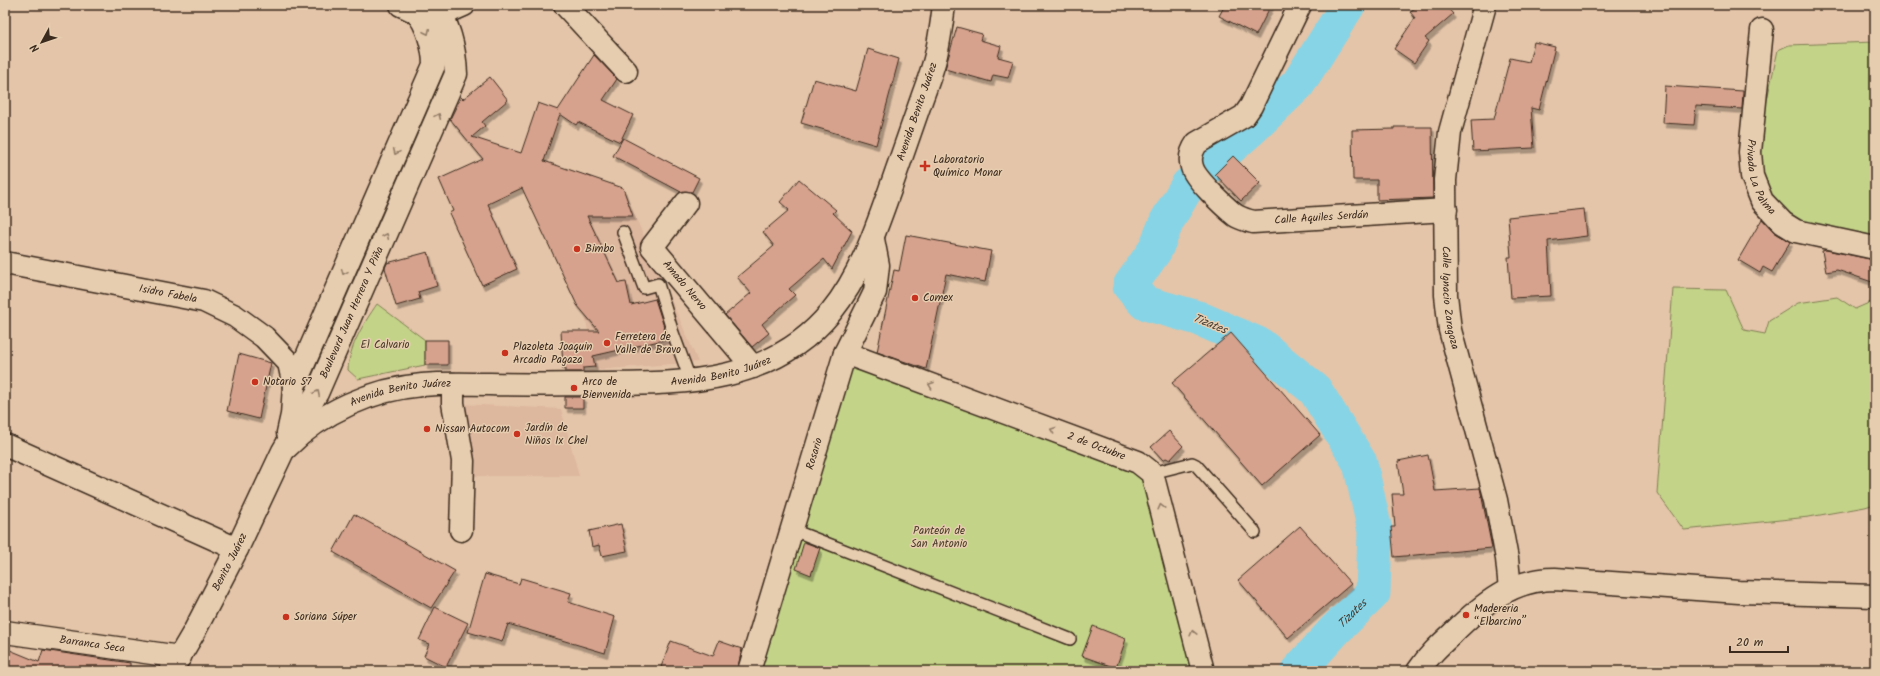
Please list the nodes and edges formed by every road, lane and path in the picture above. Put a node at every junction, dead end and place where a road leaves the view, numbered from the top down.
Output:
1 (401, 5) edge
2 (464, 5) edge
3 (565, 5) edge
4 (944, 5) edge
5 (1300, 5) edge
6 (1485, 5) edge
7 (438, 10) edge
8 (1762, 30) dead end
9 (626, 71) dead end
10 (686, 203) dead end
11 (1446, 210) junction
12 (623, 232) dead end
13 (873, 239) junction
14 (1875, 248) edge
15 (5, 264) edge
16 (845, 353) junction
17 (753, 367) junction
18 (691, 382) junction
19 (453, 384) junction
20 (294, 386) junction
21 (5, 445) edge
22 (283, 451) junction
23 (1152, 473) junction
24 (461, 530) dead end
25 (793, 530) junction
26 (1255, 532) dead end
27 (237, 549) junction
28 (1510, 589) junction
29 (1875, 596) edge
30 (5, 632) edge
31 (1070, 639) dead end
32 (175, 664) edge
33 (749, 671) edge
34 (1203, 671) edge
35 (1418, 671) edge

1 -> 20 street, Boulevard Juan Herrera Y Piña
2 - 7 street
3 - 9 street
4 - 13 street, Avenida Benito Juárez
5 - 11 street, Calle Aquiles Serdán
6 - 11 street, Calle Ignacio Zaragoza
22 -> 7 street, Boulevard Juan Herrera Y Piña
8 - 14 street, Privada La Palma
10 - 17 street, Amado Nervo
11 - 28 street, Calle Ignacio Zaragoza
12 - 18 lane
13 - 16 street, Rosario
13 - 17 street, Avenida Benito Juárez
15 - 20 street, Isidro Fabela
23 -> 16 street, 2 de Octubre
16 - 25 street, Rosario
17 - 18 street, Avenida Benito Juárez
18 - 19 street, Avenida Benito Juárez
19 - 22 street, Avenida Benito Juárez
19 - 24 street
20 - 22 street, Boulevard Juan Herrera Y Piña
21 - 27 street
22 - 27 street, Benito Juárez
23 - 26 lane
34 -> 23 street
25 - 31 lane
25 - 33 street, Rosario
27 - 32 street, Benito Juárez
28 - 29 street
28 - 35 street
30 - 32 street, Barranca Seca

